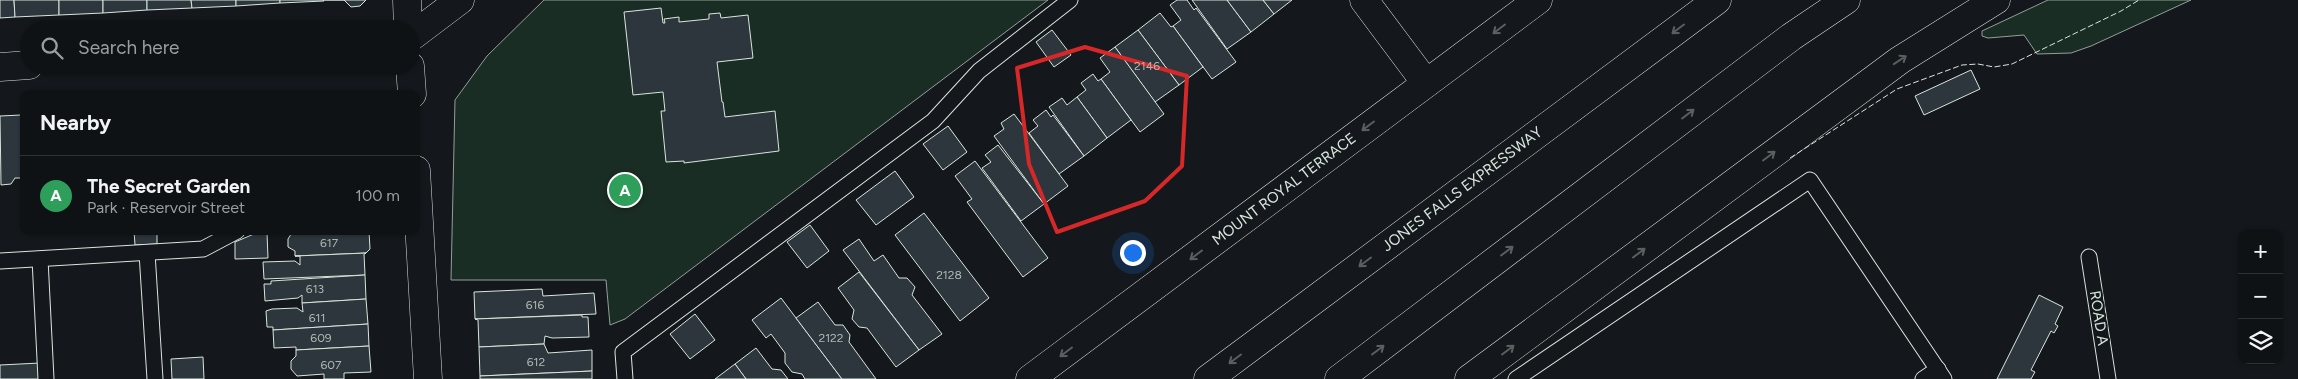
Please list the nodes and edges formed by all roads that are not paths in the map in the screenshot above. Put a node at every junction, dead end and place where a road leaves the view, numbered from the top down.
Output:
1 (407, 0) edge
2 (460, 0) edge
3 (1070, 0) edge
4 (1364, 0) edge
5 (1538, 0) edge
6 (1717, 0) edge
7 (1846, 0) edge
8 (1996, 0) edge
9 (408, 20) edge
10 (420, 30) edge
11 (20, 66) edge
12 (0, 67) edge
13 (411, 75) edge
14 (1426, 83) junction
15 (412, 90) edge
16 (230, 235) edge
17 (420, 235) edge
18 (147, 252) junction
19 (2089, 257) dead end
20 (40, 259) junction
21 (0, 261) edge
22 (1941, 374) edge
23 (46, 379) edge
24 (155, 379) edge
25 (428, 379) edge
26 (625, 379) edge
27 (1030, 379) edge
28 (1208, 379) edge
29 (1339, 379) edge
30 (1469, 379) edge
31 (1516, 379) edge
32 (1923, 379) edge
33 (2108, 379) edge

1 - 9 main road
2 - 10 main road
3 - 26 lane
4 - 14 main road
5 -> 14 main road, MOUNT ROYAL TERRACE
6 -> 28 main road, JONES FALLS EXPRESSWAY
29 -> 7 main road
30 -> 8 main road
11 - 12 main road
13 - 15 main road
14 -> 27 main road, MOUNT ROYAL TERRACE
16 - 18 lane
17 - 25 main road
18 - 20 lane
18 - 24 lane
19 - 33 lane, ROAD A
20 - 21 lane
20 - 23 lane
22 - 31 lane
22 - 32 lane

